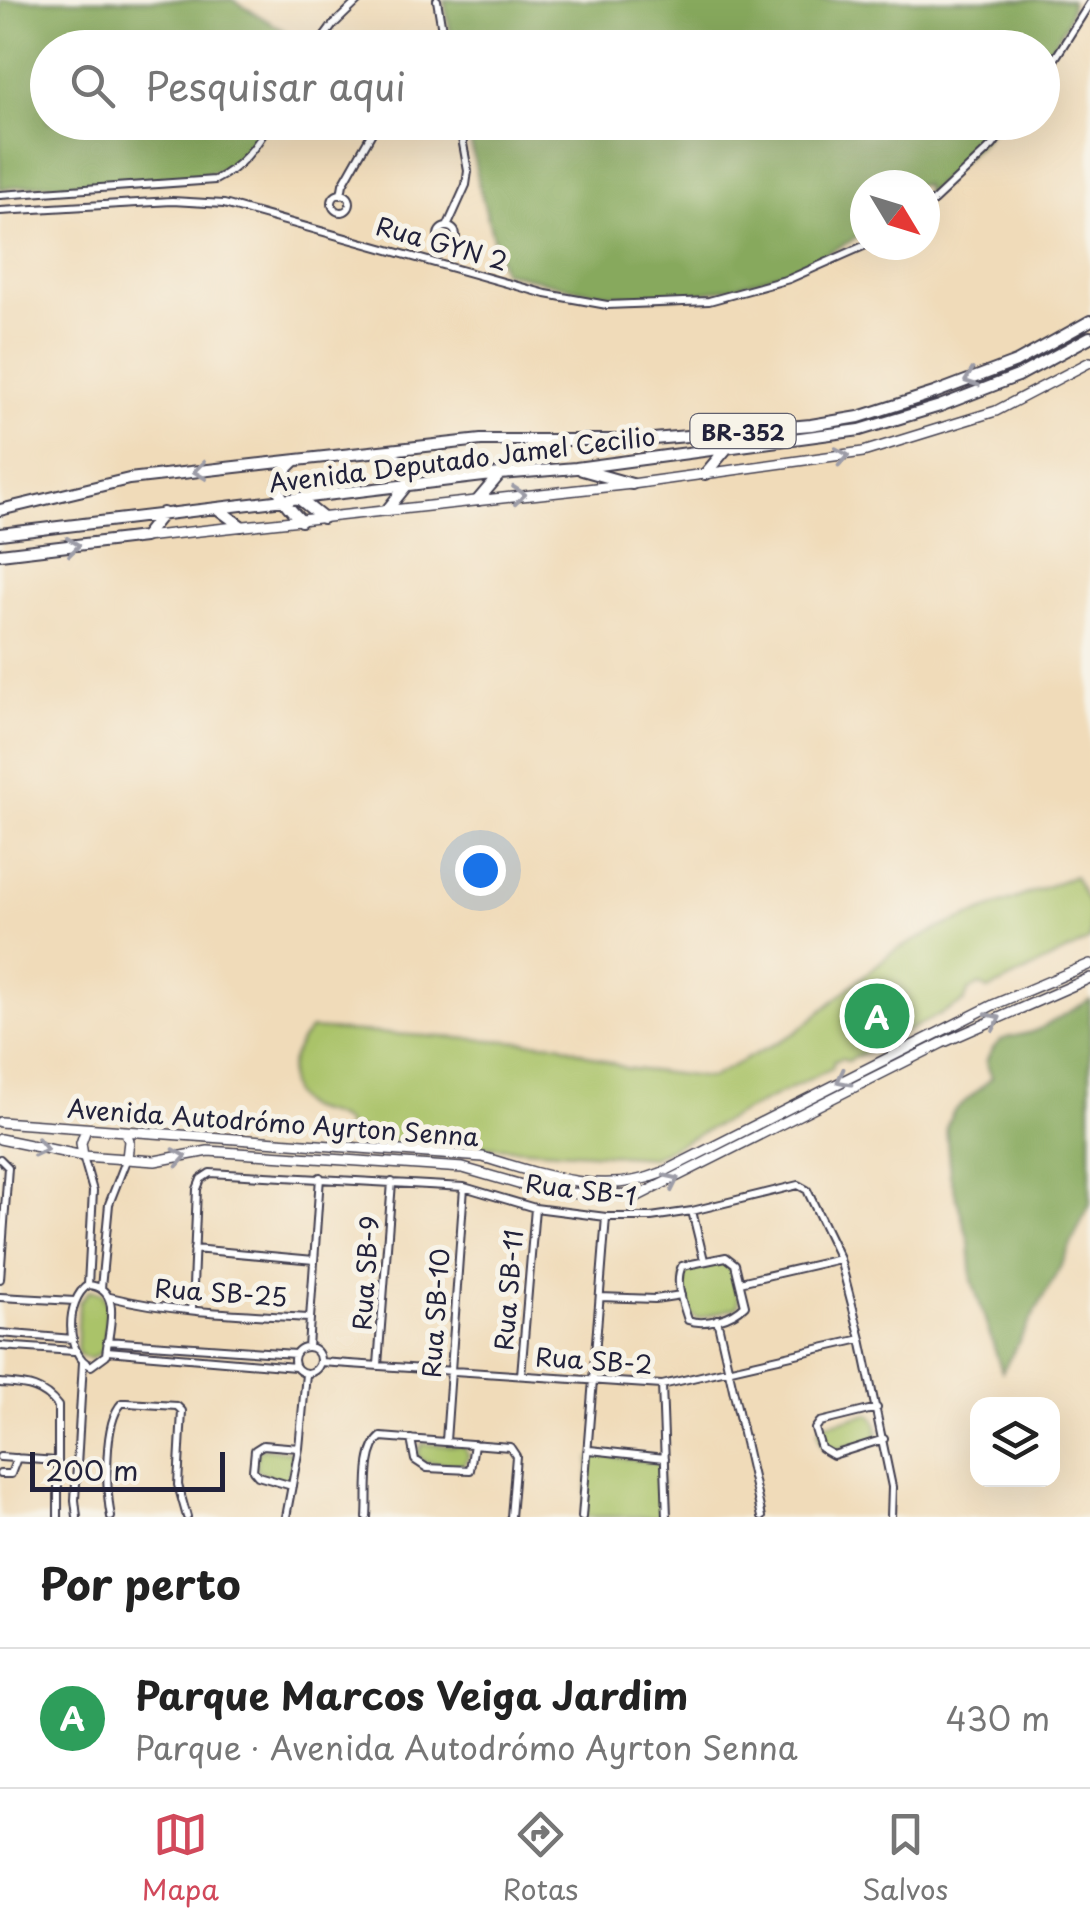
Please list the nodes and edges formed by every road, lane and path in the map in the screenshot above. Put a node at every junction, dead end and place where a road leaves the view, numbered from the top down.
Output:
1 (359, 0) edge
2 (437, 0) edge
3 (1090, 3) edge
4 (329, 30) edge
5 (442, 30) edge
6 (1060, 50) edge
7 (259, 140) edge
8 (368, 140) edge
9 (462, 140) edge
10 (997, 140) edge
11 (341, 194) dead end
12 (0, 195) edge
13 (940, 195) edge
14 (0, 211) edge
15 (447, 227) dead end
16 (850, 252) edge
17 (1090, 321) edge
18 (1090, 337) edge
19 (1090, 362) edge
20 (727, 448) junction
21 (375, 452) junction
22 (297, 460) junction
23 (576, 468) junction
24 (500, 474) junction
25 (705, 474) junction
26 (632, 484) junction
27 (407, 486) junction
28 (298, 498) junction
29 (282, 500) junction
30 (478, 500) junction
31 (217, 508) junction
32 (0, 510) edge
33 (387, 510) junction
34 (164, 512) junction
35 (322, 518) junction
36 (301, 521) junction
37 (241, 526) junction
38 (0, 534) edge
39 (144, 537) junction
40 (1, 554) edge
41 (1090, 964) edge
42 (1090, 978) edge
43 (777, 1112) junction
44 (0, 1122) edge
45 (782, 1125) junction
46 (86, 1128) junction
47 (126, 1132) junction
48 (0, 1139) edge
49 (83, 1156) junction
50 (127, 1158) junction
51 (0, 1160) edge
52 (320, 1177) junction
53 (392, 1182) junction
54 (464, 1187) junction
55 (535, 1208) junction
56 (692, 1211) junction
57 (606, 1217) junction
58 (2, 1238) edge
59 (194, 1250) junction
60 (314, 1260) junction
61 (704, 1260) junction
62 (840, 1260) junction
63 (0, 1279) edge
64 (740, 1282) junction
65 (88, 1285) junction
66 (101, 1288) junction
67 (680, 1295) junction
68 (0, 1297) edge
69 (110, 1297) junction
70 (600, 1297) junction
71 (75, 1301) junction
72 (129, 1304) junction
73 (192, 1310) junction
74 (112, 1312) junction
75 (310, 1318) junction
76 (717, 1319) junction
77 (0, 1333) edge
78 (74, 1338) junction
79 (862, 1339) junction
80 (108, 1341) junction
81 (0, 1346) edge
82 (308, 1346) junction
83 (192, 1347) junction
84 (74, 1351) junction
85 (107, 1351) junction
86 (294, 1354) junction
87 (192, 1358) junction
88 (82, 1362) junction
89 (320, 1362) junction
90 (378, 1366) junction
91 (295, 1367) junction
92 (450, 1370) junction
93 (729, 1371) junction
94 (306, 1374) junction
95 (521, 1375) junction
96 (593, 1380) junction
97 (0, 1383) edge
98 (662, 1385) junction
99 (877, 1408) junction
100 (411, 1439) junction
101 (884, 1439) junction
102 (446, 1442) junction
103 (474, 1444) junction
104 (300, 1448) junction
105 (590, 1450) junction
106 (0, 1457) edge
107 (17, 1458) junction
108 (665, 1458) junction
109 (57, 1460) junction
110 (0, 1474) edge
111 (292, 1486) junction
112 (891, 1516) edge
113 (58, 1517) edge
114 (77, 1517) edge
115 (111, 1517) edge
116 (188, 1517) edge
117 (286, 1517) edge
118 (367, 1517) edge
119 (511, 1517) edge
120 (582, 1517) edge
121 (667, 1517) edge
122 (762, 1517) edge
123 (879, 1517) edge

1 - 4 street
2 - 5 street
3 - 6 street
7 - 12 street
8 - 11 street
9 - 15 street
10 - 13 street
14 - 16 street, Rua GYN 2
17 -> 21 highway, Avenida Deputado Jamel Cecilio / BR-352
18 - 20 highway, Avenida Deputado Jamel Cecilio / BR-352
25 -> 19 street
20 - 23 highway, Avenida Deputado Jamel Cecilio / BR-352
20 - 25 highway
21 - 22 highway, Avenida Deputado Jamel Cecilio / BR-352
21 - 27 highway
22 - 29 highway
22 -> 32 highway, BR-352
23 - 24 highway, Avenida Deputado Jamel Cecilio / BR-352
23 - 26 highway
24 - 27 highway, Avenida Deputado Jamel Cecilio / BR-352
24 - 30 highway
25 - 26 street
30 -> 26 street
27 - 28 highway, Avenida Deputado Jamel Cecilio / BR-352
27 - 33 highway
28 - 29 highway, Avenida Deputado Jamel Cecilio / BR-352
28 - 35 highway
29 - 31 highway, Avenida Deputado Jamel Cecilio / BR-352
29 - 36 highway
30 - 33 street
31 - 34 highway, Avenida Deputado Jamel Cecilio / BR-352
31 - 37 highway
33 - 35 street
34 - 38 highway, Avenida Deputado Jamel Cecilio / BR-352
34 - 39 highway
35 - 36 street
36 - 37 street
37 - 39 street
40 -> 39 highway
41 -> 43 street, Avenida Autodrómo Ayrton Senna
45 -> 42 street, Avenida Autodrómo Ayrton Senna
43 - 45 street
43 - 47 street, Avenida Autodrómo Ayrton Senna
44 - 46 street, Avenida Autodrómo Ayrton Senna
50 -> 45 street, Avenida Autodrómo Ayrton Senna
46 - 47 street, Avenida Autodrómo Ayrton Senna
46 - 49 street
47 - 50 street
48 -> 49 street, Avenida Autodrómo Ayrton Senna
49 - 50 street, Avenida Autodrómo Ayrton Senna
49 - 65 street
50 - 66 street
51 - 58 street
52 - 53 street, Rua SB-1
52 - 59 street, Rua SB-1
52 - 60 street
53 - 54 street, Rua SB-1
53 - 90 street, Rua SB-9
54 - 55 street, Rua SB-1
54 - 92 street, Rua SB-10
55 - 57 street, Rua SB-1
55 - 95 street, Rua SB-11
56 - 57 street, Rua SB-1
56 - 61 street
56 - 62 street, Rua SB-1
57 - 70 street
58 - 63 street
59 - 60 street
59 - 73 street, Rua SB-1
60 - 75 street
61 - 64 street
61 - 67 street
62 - 64 street
62 - 79 street, Rua SB-1
64 - 76 street
65 - 66 street
65 - 71 street
66 - 69 street
67 - 70 street
67 - 76 street
68 - 71 street
69 - 72 street, Rua SB-25
69 - 74 street
70 - 96 street
71 - 78 street
72 - 73 street, Rua SB-25
72 - 74 street, Rua SB-25
73 - 75 street, Rua SB-25
74 - 80 street
75 - 82 street
76 - 93 street
77 - 78 street
78 - 84 street
79 - 93 street, Rua SB-2
79 - 99 street, Rua SB-1
80 - 83 street
80 - 85 street
81 - 84 street
82 - 86 street
82 - 89 street
83 - 86 street
83 - 87 street
84 - 88 street
85 - 87 street
85 - 88 street
86 - 91 street
87 - 91 street
88 - 114 street
89 - 90 street, Rua SB-2
89 - 94 street
90 - 92 street, Rua SB-2
91 - 94 street
92 - 95 street, Rua SB-2
92 - 102 street, Rua SB-10
93 - 98 street, Rua SB-2
93 - 122 street
94 - 104 street
95 - 96 street, Rua SB-2
96 - 98 street, Rua SB-2
96 - 105 street
97 - 109 street
98 - 108 street
99 - 101 street, Rua SB-1
99 - 101 street
100 - 102 street
100 - 103 street
100 - 118 street
101 - 112 street, Rua SB-1
102 - 103 street
103 - 119 street
104 - 111 street
104 - 111 street
105 - 108 street
105 - 120 street
106 - 107 street
107 - 109 street
107 - 110 street
108 - 121 street
109 - 113 street
111 - 117 street
112 - 123 street
115 - 116 street

